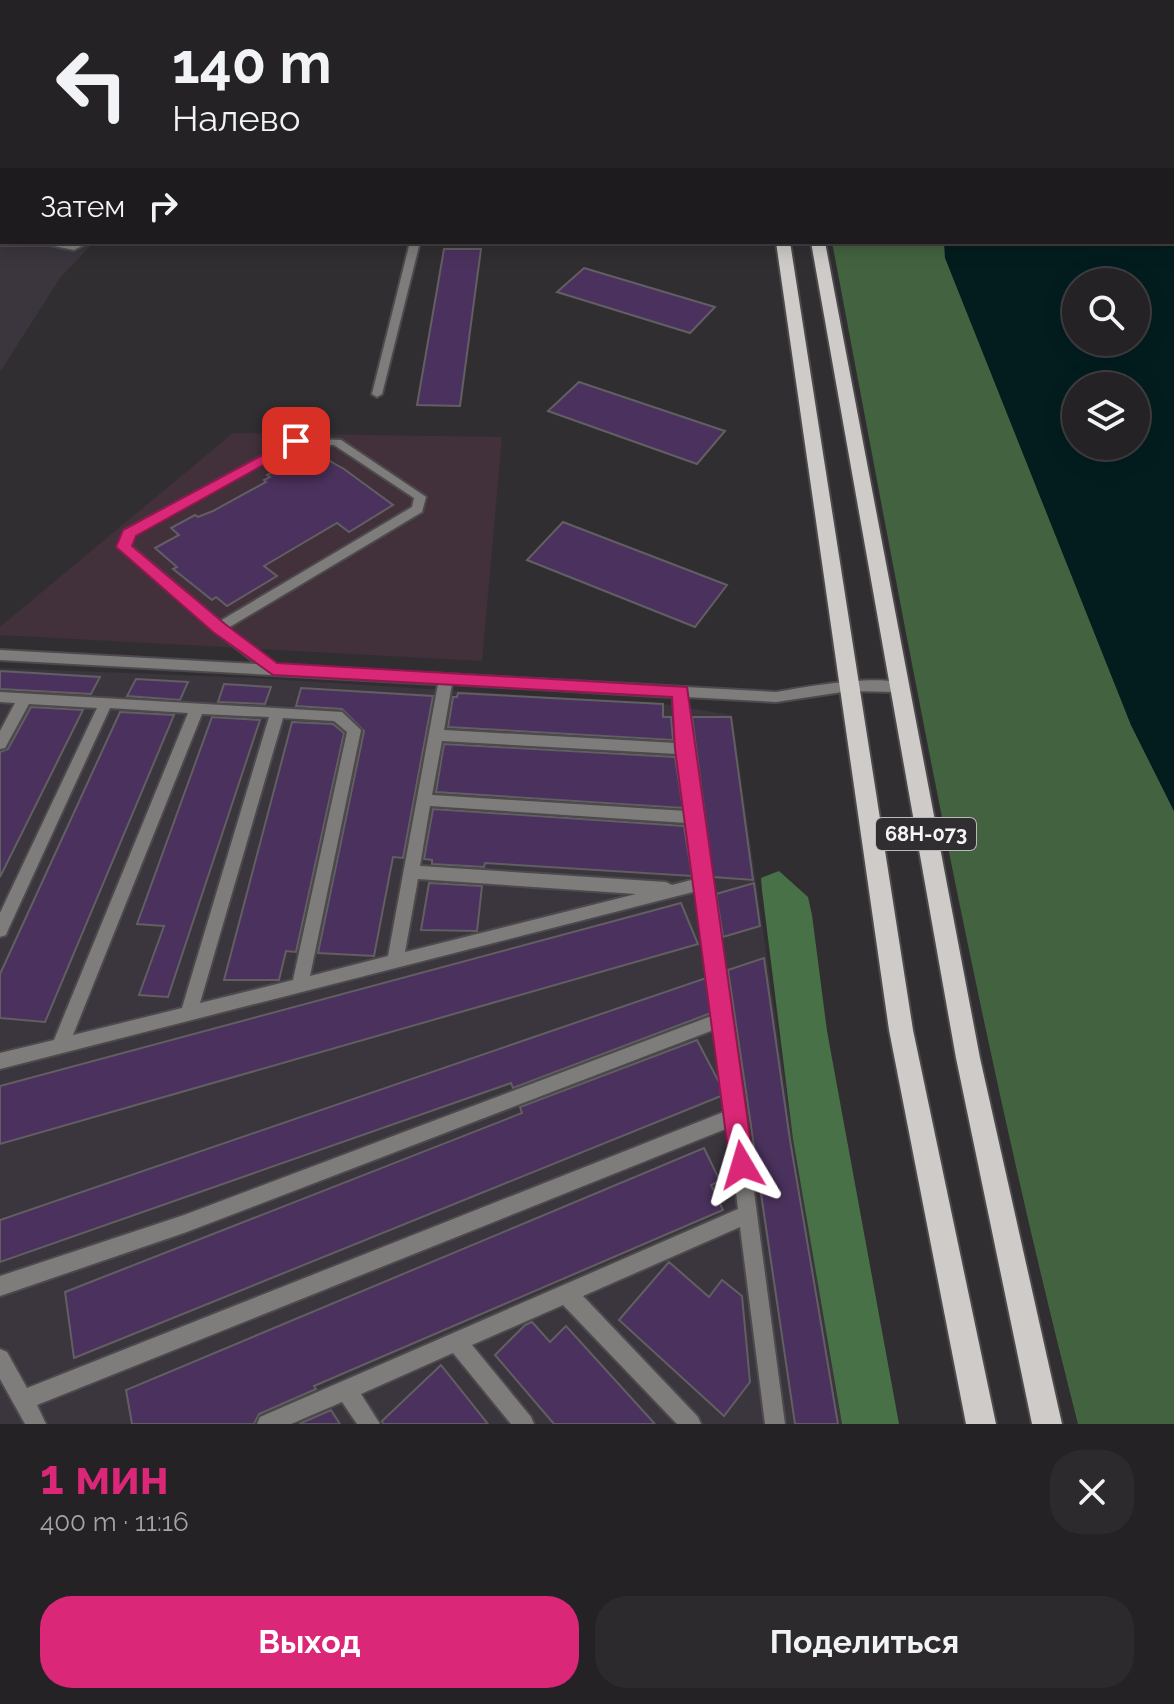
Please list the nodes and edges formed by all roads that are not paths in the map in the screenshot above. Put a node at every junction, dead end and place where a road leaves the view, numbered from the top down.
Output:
1 (60, 244) edge
2 (81, 244) edge
3 (414, 244) edge
4 (783, 244) edge
5 (818, 244) edge
6 (377, 394) dead end
7 (219, 628) junction
8 (0, 655) edge
9 (273, 669) junction
10 (446, 678) junction
11 (849, 686) junction
12 (899, 687) junction
13 (680, 691) junction
14 (0, 697) edge
15 (25, 698) junction
16 (106, 703) junction
17 (197, 708) junction
18 (277, 713) junction
19 (436, 735) junction
20 (0, 744) edge
21 (684, 749) junction
22 (424, 800) junction
23 (695, 818) junction
24 (411, 872) junction
25 (704, 883) junction
26 (679, 890) junction
27 (0, 930) edge
28 (395, 962) junction
29 (300, 986) junction
30 (189, 1013) junction
31 (723, 1019) junction
32 (61, 1044) junction
33 (0, 1061) edge
34 (736, 1116) junction
35 (748, 1214) junction
36 (0, 1286) edge
37 (566, 1293) junction
38 (456, 1341) junction
39 (0, 1359) edge
40 (345, 1389) junction
41 (23, 1400) junction
42 (36, 1424) edge
43 (267, 1424) edge
44 (370, 1424) edge
45 (524, 1424) edge
46 (691, 1424) edge
47 (775, 1424) edge
48 (981, 1424) edge
49 (1047, 1424) edge

1 - 2 lane
3 - 6 lane
4 - 11 main road, 68Н-073
5 - 12 main road, 68Н-073
7 - 7 lane
7 - 9 lane
8 - 9 lane
9 - 10 lane
10 - 13 lane
10 - 19 lane
11 - 12 lane
11 - 13 lane
11 - 48 main road, 68Н-073
12 - 49 main road, 68Н-073
13 - 21 lane
14 - 15 lane
15 - 16 lane
15 - 20 lane
16 - 17 lane
16 - 27 lane
17 - 18 lane
17 - 32 lane
18 - 29 lane
18 - 30 lane
19 - 21 lane
19 - 22 lane
21 - 23 lane
22 - 23 lane
22 - 24 lane
23 - 25 lane
24 - 26 lane
24 - 28 lane
25 - 26 lane
25 - 31 lane
26 - 28 lane
28 - 29 lane
29 - 30 lane
30 - 32 lane
31 - 34 lane
31 - 36 lane
32 - 33 lane
34 - 35 lane
34 - 41 lane
35 - 37 lane
35 - 47 lane
37 - 38 lane
37 - 46 lane
38 - 40 lane
38 - 45 lane
39 - 41 lane
40 - 43 lane
40 - 44 lane
41 - 42 lane

